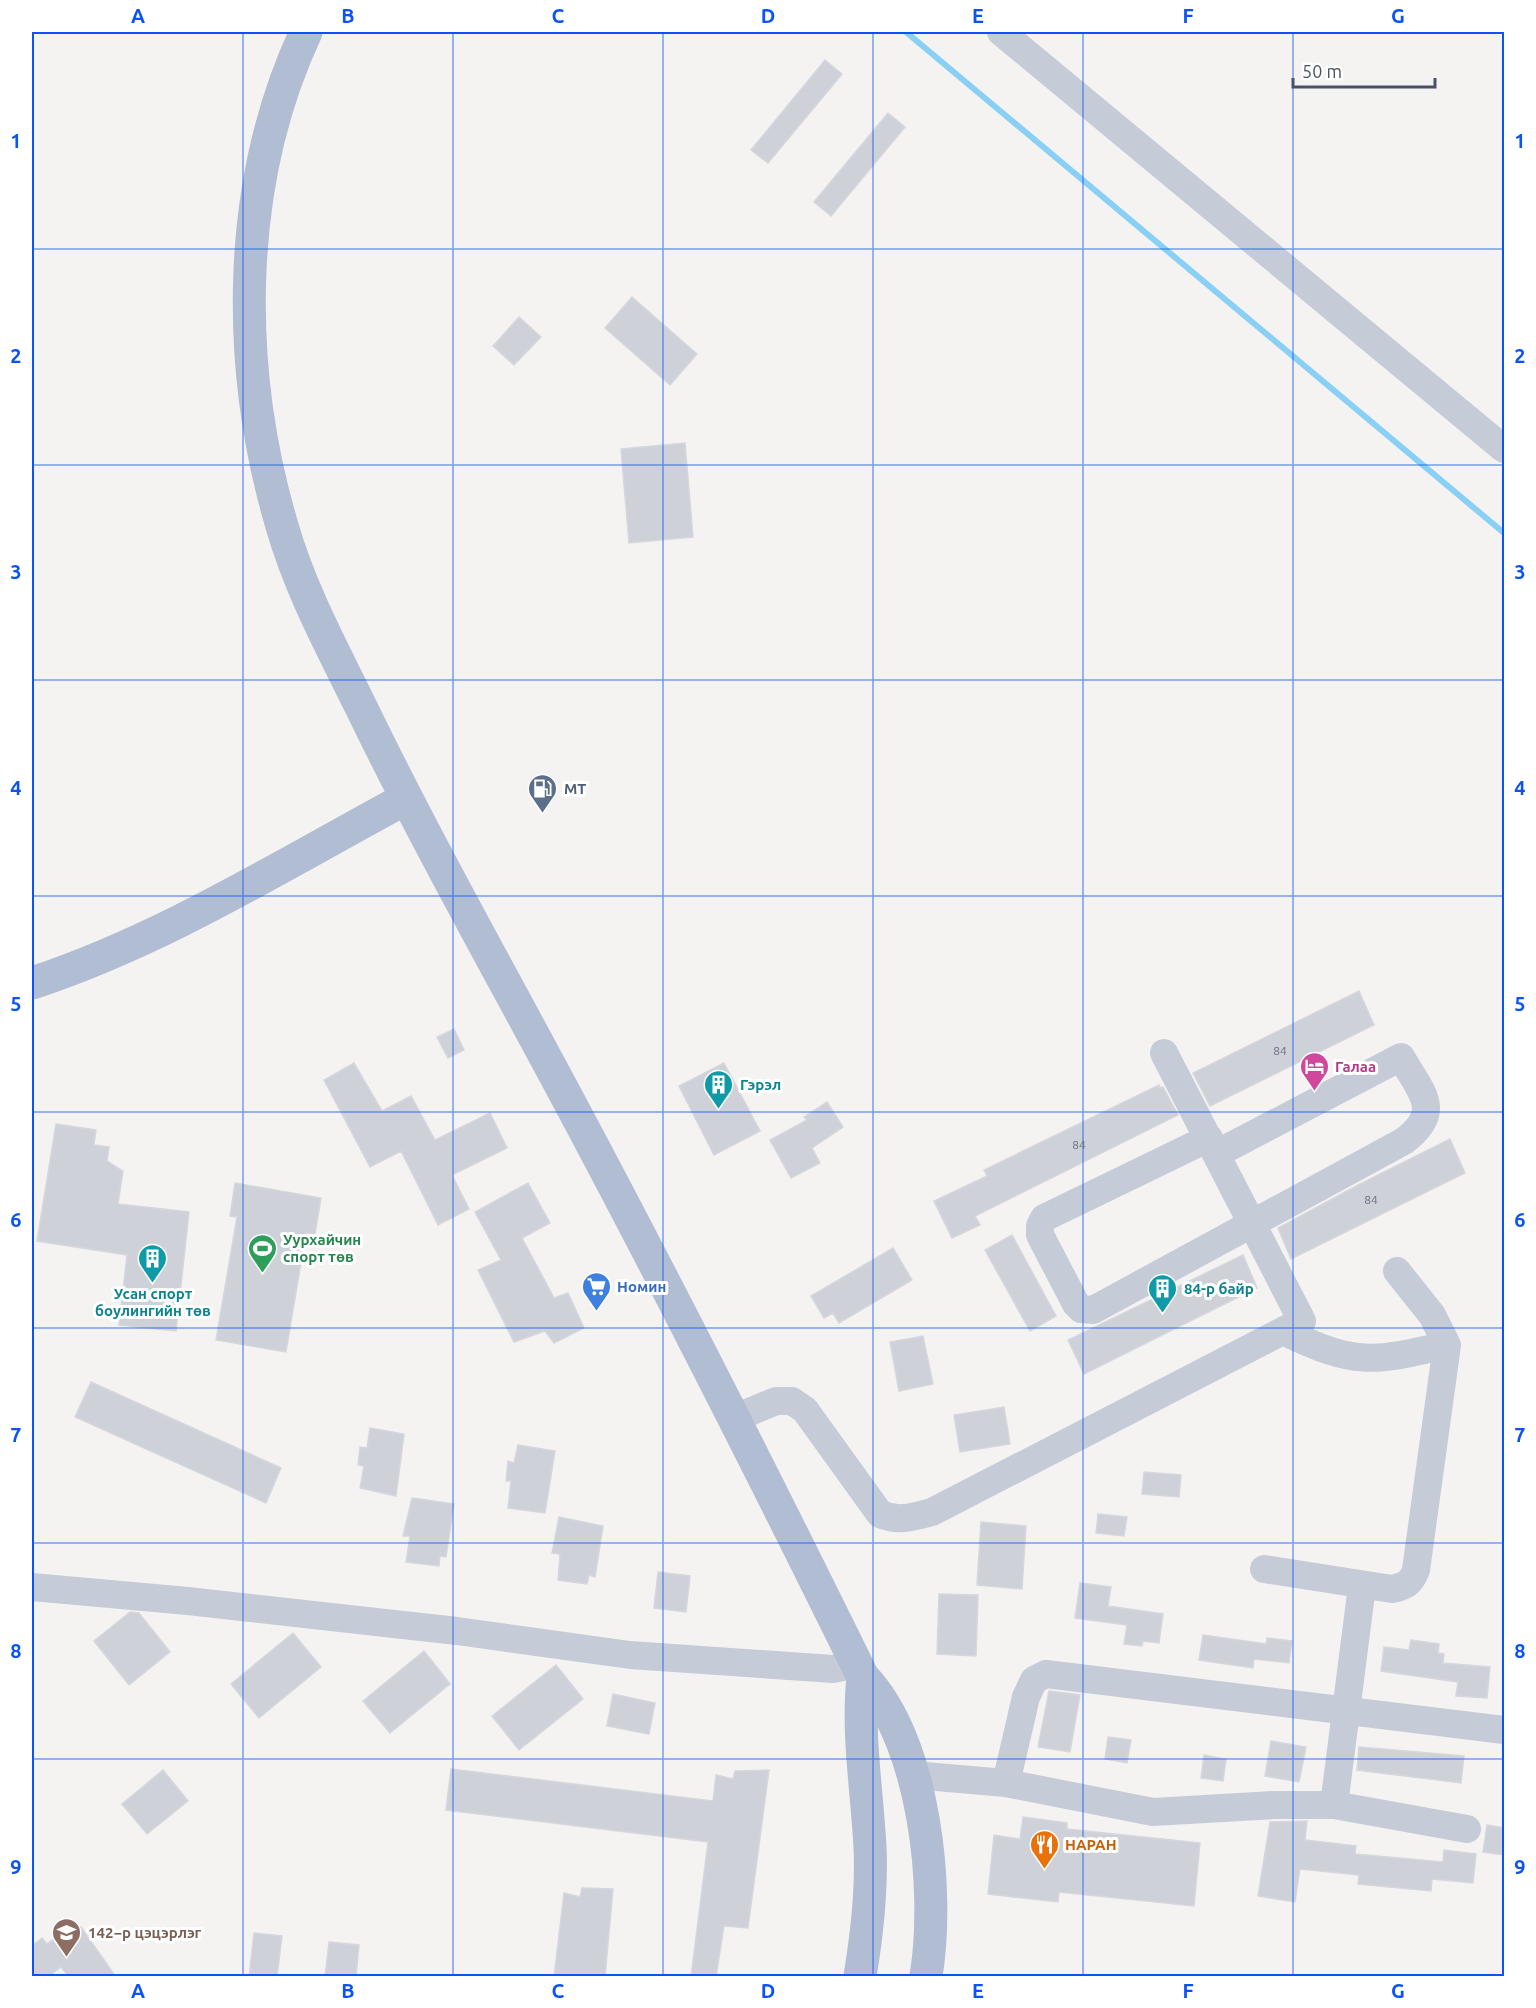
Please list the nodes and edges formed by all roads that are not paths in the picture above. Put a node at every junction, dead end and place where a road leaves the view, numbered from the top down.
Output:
1 (306, 32) edge
2 (1001, 32) edge
3 (1504, 449) edge
4 (405, 799) junction
5 (32, 983) edge
6 (1164, 1053) dead end
7 (1213, 1145) junction
8 (1254, 1225) junction
9 (1397, 1270) dead end
10 (1285, 1332) junction
11 (1447, 1346) junction
12 (735, 1418) junction
13 (1264, 1569) dead end
14 (1362, 1586) junction
15 (32, 1587) edge
16 (860, 1670) junction
17 (1345, 1712) junction
18 (1504, 1730) edge
19 (912, 1775) junction
20 (1006, 1783) junction
21 (1334, 1805) junction
22 (1467, 1829) dead end
23 (860, 1977) edge
24 (926, 1977) edge

1 - 4 main road
2 - 3 street
4 - 5 main road
4 - 12 main road
6 - 7 street
7 - 8 street
7 - 8 street
7 - 8 street
8 - 10 street
9 - 11 street
10 - 11 street
10 - 12 street
11 - 14 street
12 - 16 main road
13 - 14 street
14 - 17 street
15 - 16 street
16 - 19 main road
16 - 23 main road
17 - 18 street
17 - 20 street
17 - 21 street
19 - 20 street
19 - 24 main road
20 - 21 street
21 - 22 street

